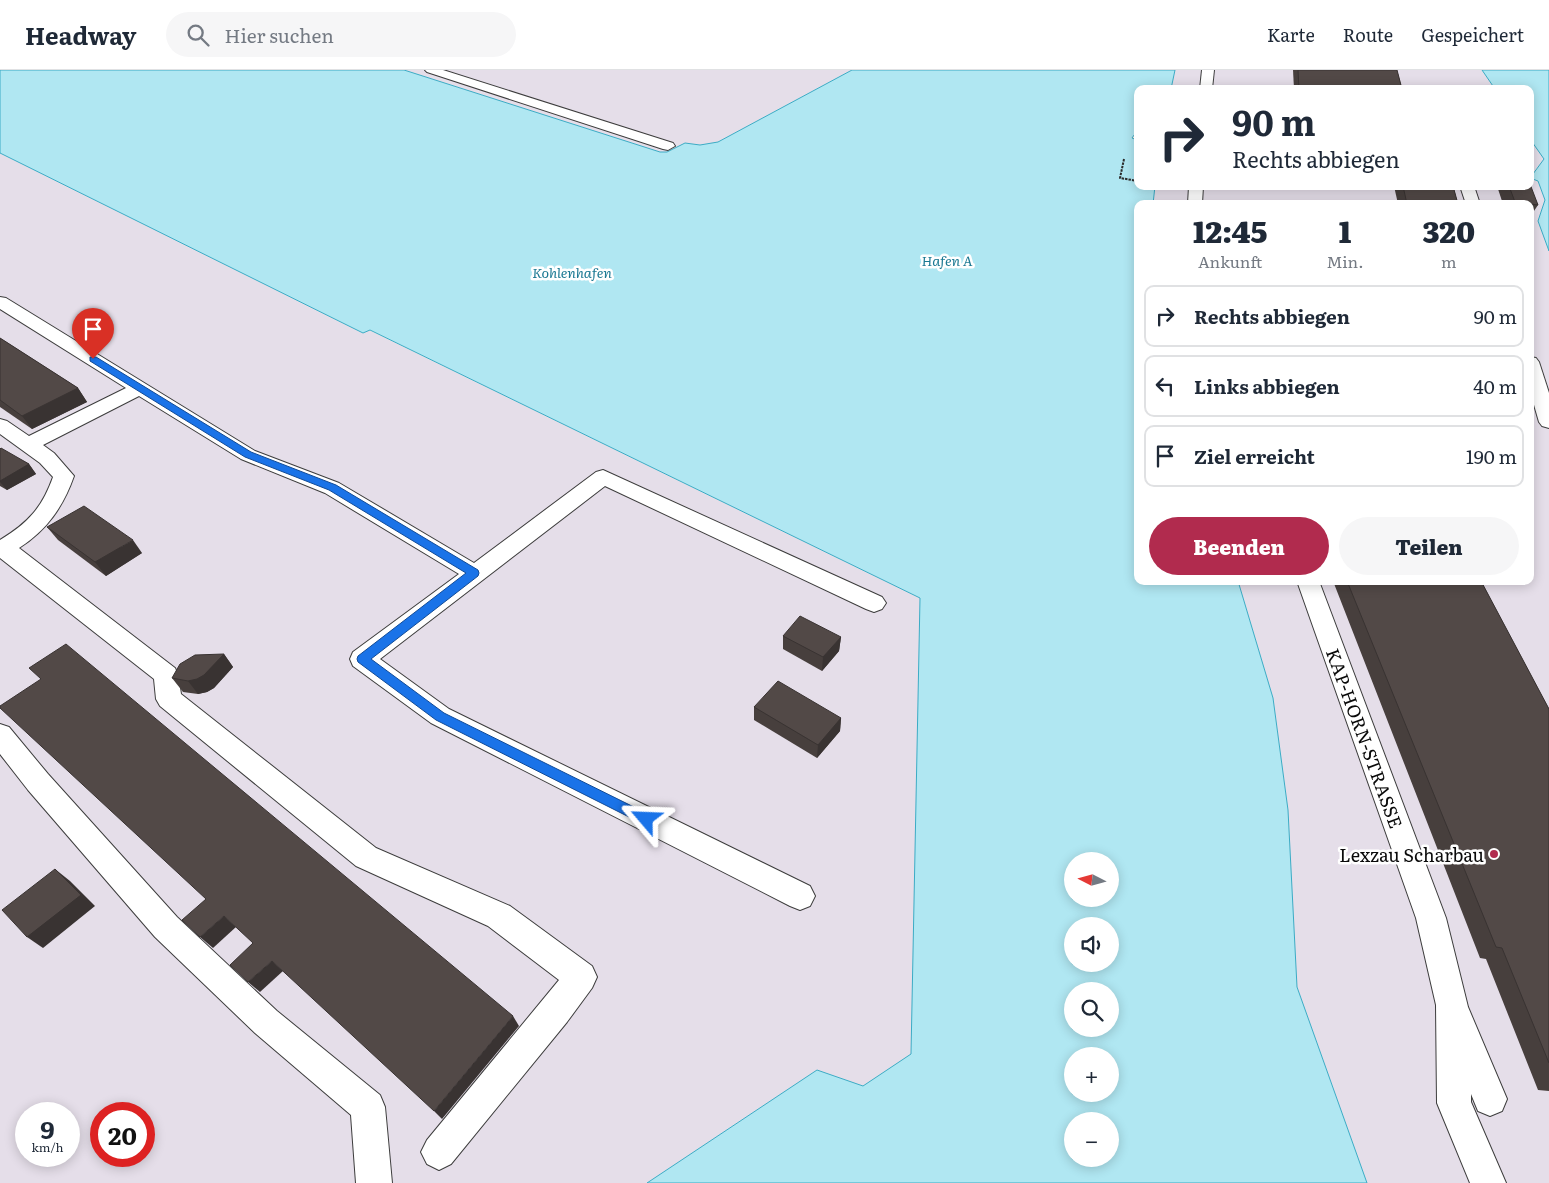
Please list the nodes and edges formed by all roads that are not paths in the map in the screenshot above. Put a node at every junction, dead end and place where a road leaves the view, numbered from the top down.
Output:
1 (432, 70) edge
2 (1208, 70) edge
3 (1206, 85) edge
4 (668, 146) dead end
5 (0, 302) edge
6 (1534, 375) edge
7 (140, 388) junction
8 (1549, 422) edge
9 (0, 425) edge
10 (28, 445) junction
11 (2, 549) edge
12 (474, 573) junction
13 (1309, 585) edge
14 (874, 603) dead end
15 (0, 735) edge
16 (800, 896) dead end
17 (1452, 1005) junction
18 (1490, 1099) dead end
19 (439, 1152) dead end
20 (374, 1183) edge
21 (1488, 1183) edge

1 - 4 street
2 - 3 street
5 - 7 street
6 - 8 street
7 - 10 street
7 - 12 street
9 - 10 street
10 - 11 street
11 - 19 street
12 - 14 street
12 - 16 street
13 - 17 street, KAP-HORN-STRASSE
15 - 20 street
17 - 18 street
17 - 21 street, KAP-HORN-STRASSE

